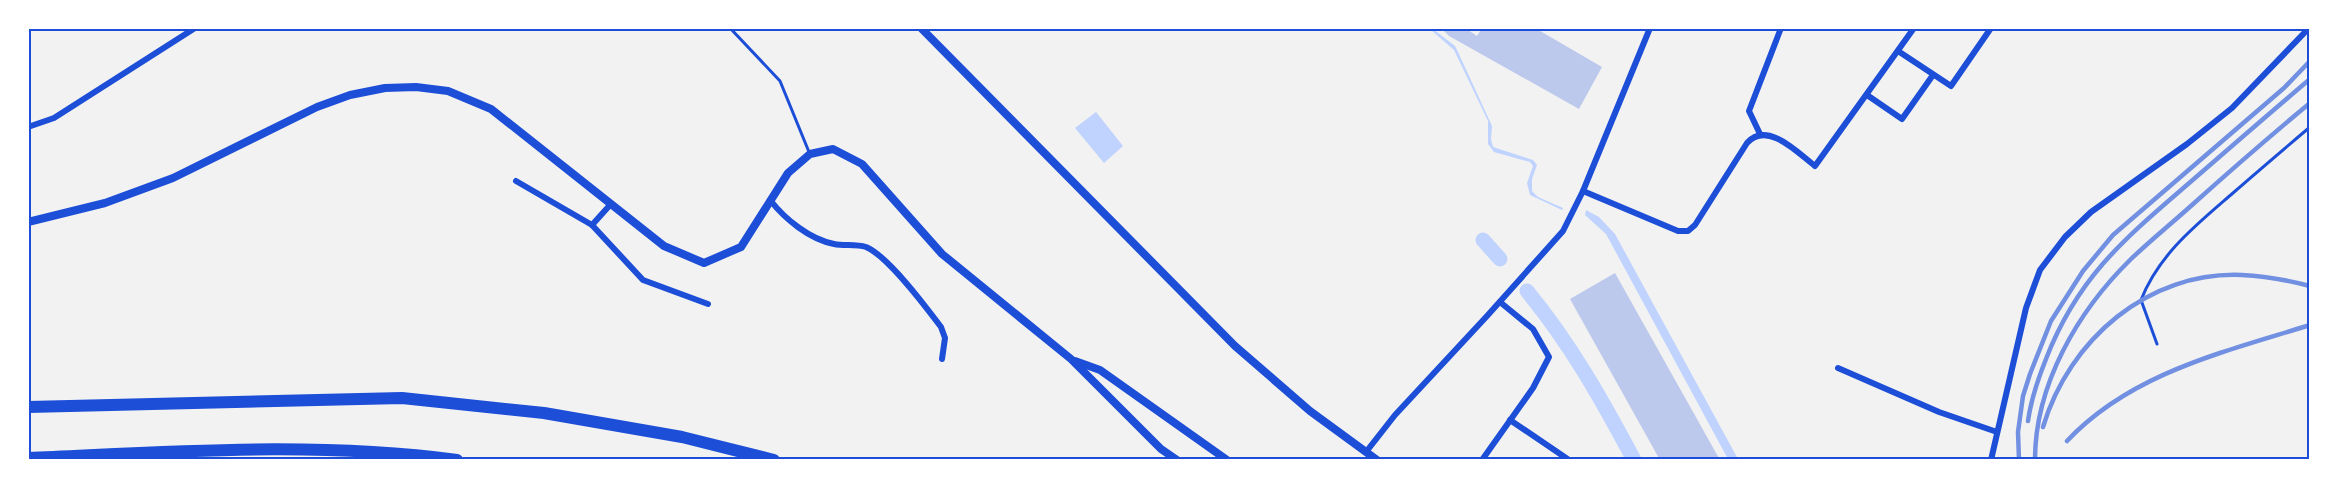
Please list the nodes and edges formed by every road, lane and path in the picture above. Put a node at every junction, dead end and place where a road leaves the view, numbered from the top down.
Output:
1 (195, 28) edge
2 (730, 28) edge
3 (921, 28) edge
4 (1650, 28) edge
5 (1781, 28) edge
6 (1914, 28) edge
7 (1991, 28) edge
8 (2309, 28) edge
9 (1898, 51) junction
10 (1933, 75) junction
11 (1867, 95) junction
12 (28, 127) edge
13 (2310, 127) edge
14 (1760, 134) junction
15 (810, 154) junction
16 (516, 180) dead end
17 (1583, 191) junction
18 (768, 203) junction
19 (610, 205) junction
20 (28, 222) edge
21 (592, 225) junction
22 (1500, 302) junction
23 (708, 304) dead end
24 (2157, 344) dead end
25 (942, 359) dead end
26 (1071, 359) junction
27 (1838, 368) dead end
28 (28, 405) edge
29 (1510, 420) junction
30 (1996, 432) junction
31 (1366, 452) junction
32 (28, 458) edge
33 (457, 459) edge
34 (774, 459) edge
35 (1177, 459) edge
36 (1227, 459) edge
37 (1377, 459) edge
38 (1482, 459) edge
39 (1569, 459) edge
40 (1991, 459) edge

1 - 12 street
2 - 15 lane
3 - 31 street
4 - 17 street
5 - 14 street
6 - 9 street
7 - 10 street
8 - 30 street
9 - 10 street
9 - 11 street
10 - 11 street
11 - 14 street
13 - 24 lane
14 - 17 street
15 - 18 street
15 - 26 street
16 - 21 street
17 - 22 street
18 - 19 street
18 - 25 street
19 - 20 street
19 - 21 street
21 - 23 street
22 - 29 street
22 - 31 street
26 - 35 street
26 - 36 street
27 - 30 street
28 - 34 highway
29 - 38 street
29 - 39 street
30 - 40 street
31 - 37 street
32 - 33 highway

